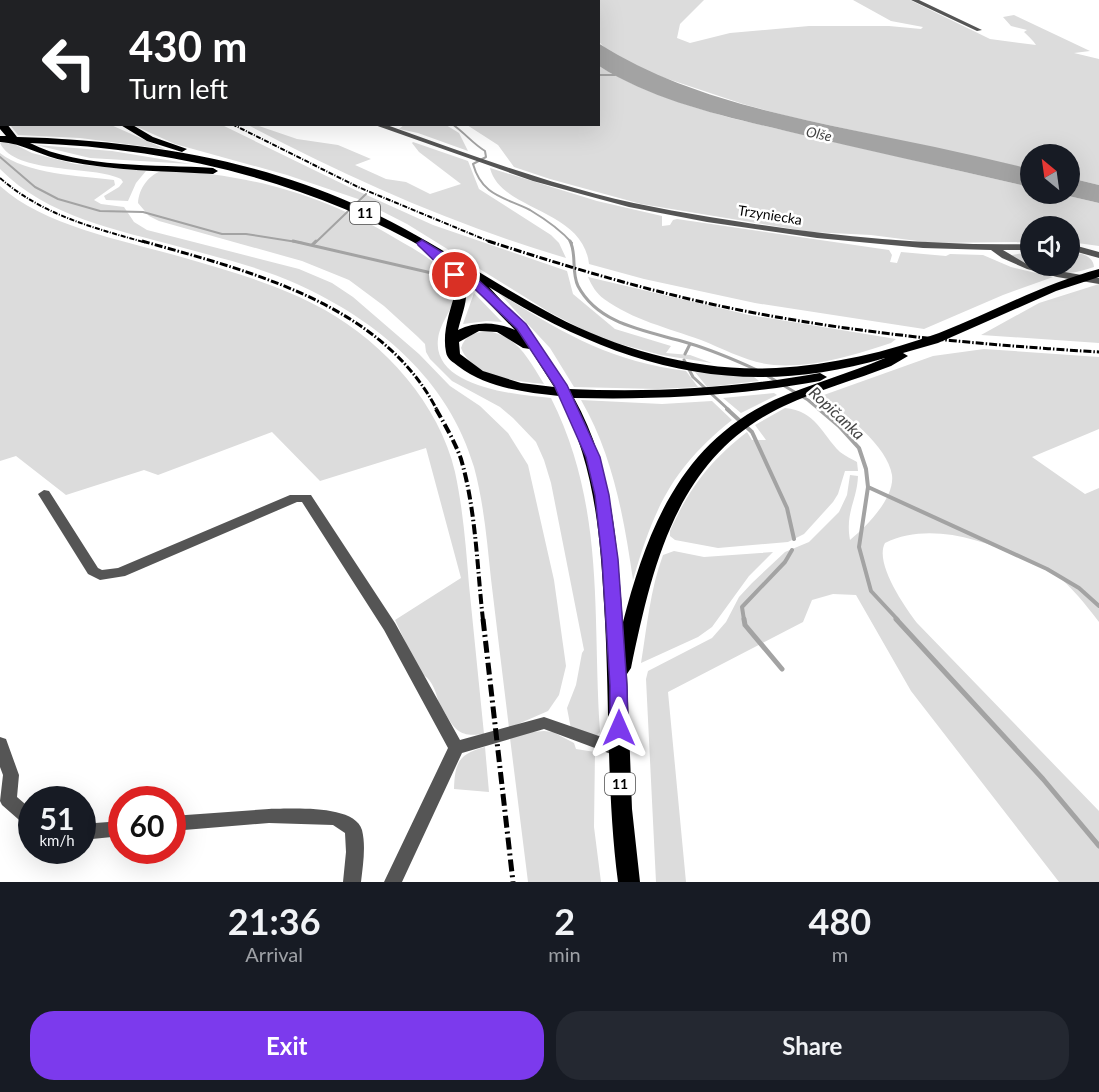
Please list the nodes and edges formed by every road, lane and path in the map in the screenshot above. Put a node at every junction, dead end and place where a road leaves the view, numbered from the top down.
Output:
1 (914, 0) edge
2 (979, 30) dead end
3 (2, 126) edge
4 (127, 126) edge
5 (381, 126) edge
6 (0, 139) edge
7 (287, 182) junction
8 (422, 243) junction
9 (1020, 247) edge
10 (993, 248) junction
11 (1080, 250) edge
12 (1099, 255) edge
13 (1099, 273) edge
14 (1099, 281) edge
15 (942, 336) junction
16 (450, 342) junction
17 (545, 360) junction
18 (44, 494) dead end
19 (618, 686) junction
20 (0, 744) edge
21 (456, 748) junction
22 (619, 750) junction
23 (18, 809) edge
24 (186, 823) edge
25 (352, 882) edge
26 (393, 882) edge
27 (629, 882) edge

1 - 2 street
3 - 7 main road
4 - 7 main road
5 - 10 street, Trzyniecka
6 - 7 main road, 11
7 - 8 main road, 11
8 - 15 main road
8 - 16 main road
8 - 17 main road, 11
9 - 10 street, Trzyniecka
10 - 14 street
11 - 12 street
13 - 15 main road
15 - 16 main road
15 - 19 main road
16 - 17 main road
17 - 19 main road, 11
18 - 21 street
19 - 22 main road, 11
20 - 23 street
21 - 22 street
21 - 26 street
22 - 27 main road, 11
24 - 25 street

